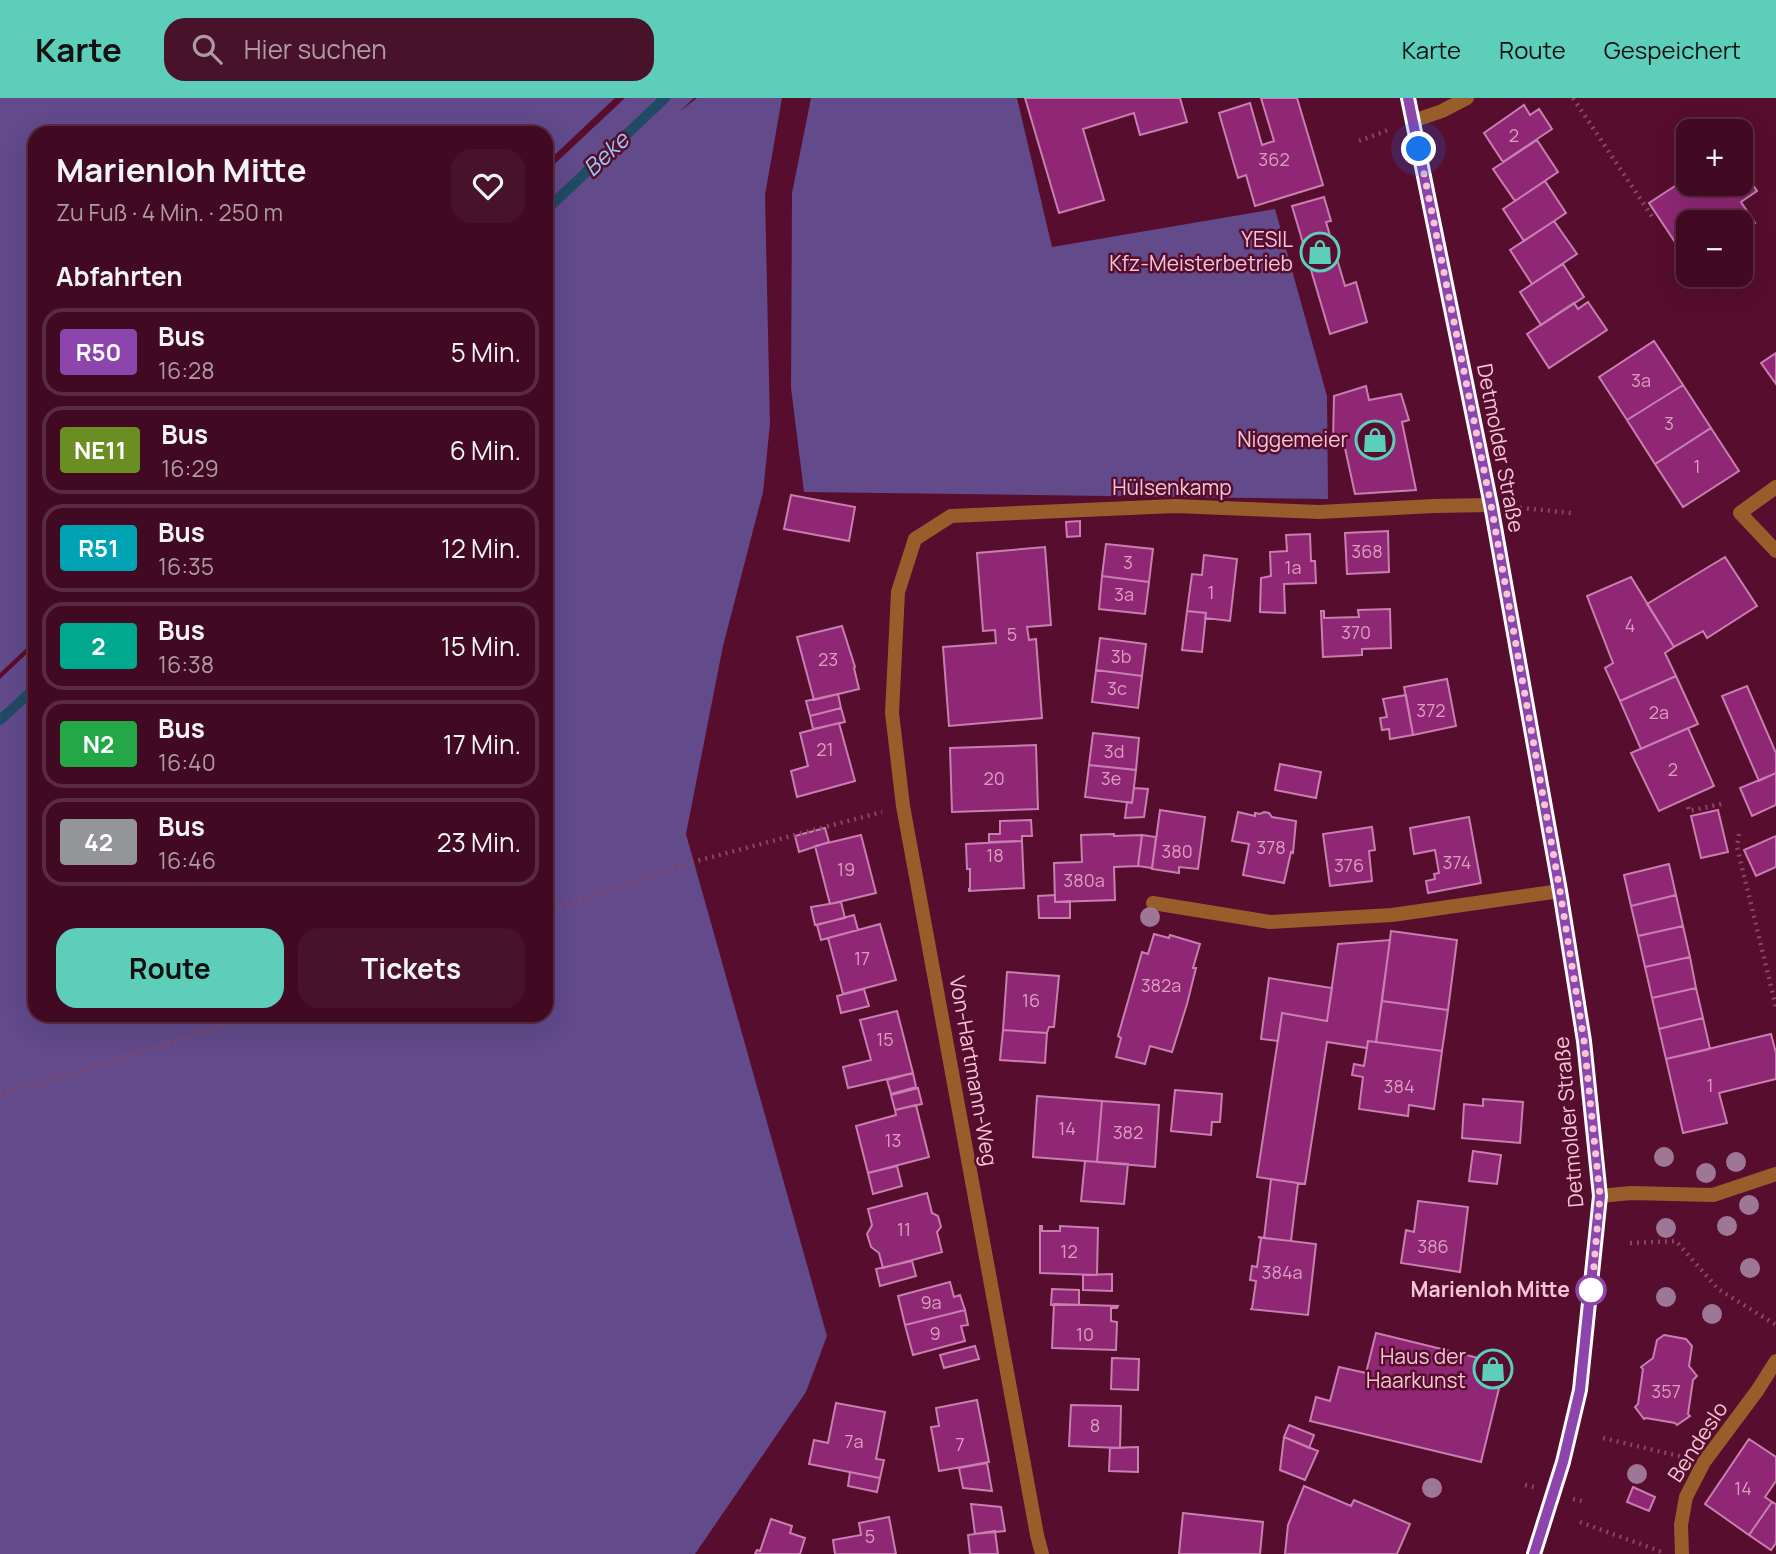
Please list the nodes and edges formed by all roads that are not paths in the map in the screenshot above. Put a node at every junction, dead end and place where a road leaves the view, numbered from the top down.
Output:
1 (1408, 98) edge
2 (1467, 98) edge
3 (1413, 121) junction
4 (1776, 486) edge
5 (1491, 505) junction
6 (1776, 551) edge
7 (898, 592) joint
8 (1560, 891) junction
9 (1153, 903) dead end
10 (1776, 1174) edge
11 (1600, 1196) junction
12 (1776, 1361) edge
13 (1042, 1554) edge
14 (1534, 1554) edge
15 (1682, 1554) edge

1 - 3 street, Detmolder Straße
2 - 3 street
3 - 5 street, Detmolder Straße
4 - 6 street
5 - 7 street, Hülsenkamp
5 - 8 street, Detmolder Straße
7 - 13 street, Von-Hartmann-Weg
8 - 9 street
8 - 11 street, Detmolder Straße
10 - 11 street
11 - 14 street, Detmolder Straße
12 - 15 street, Bendeslo

